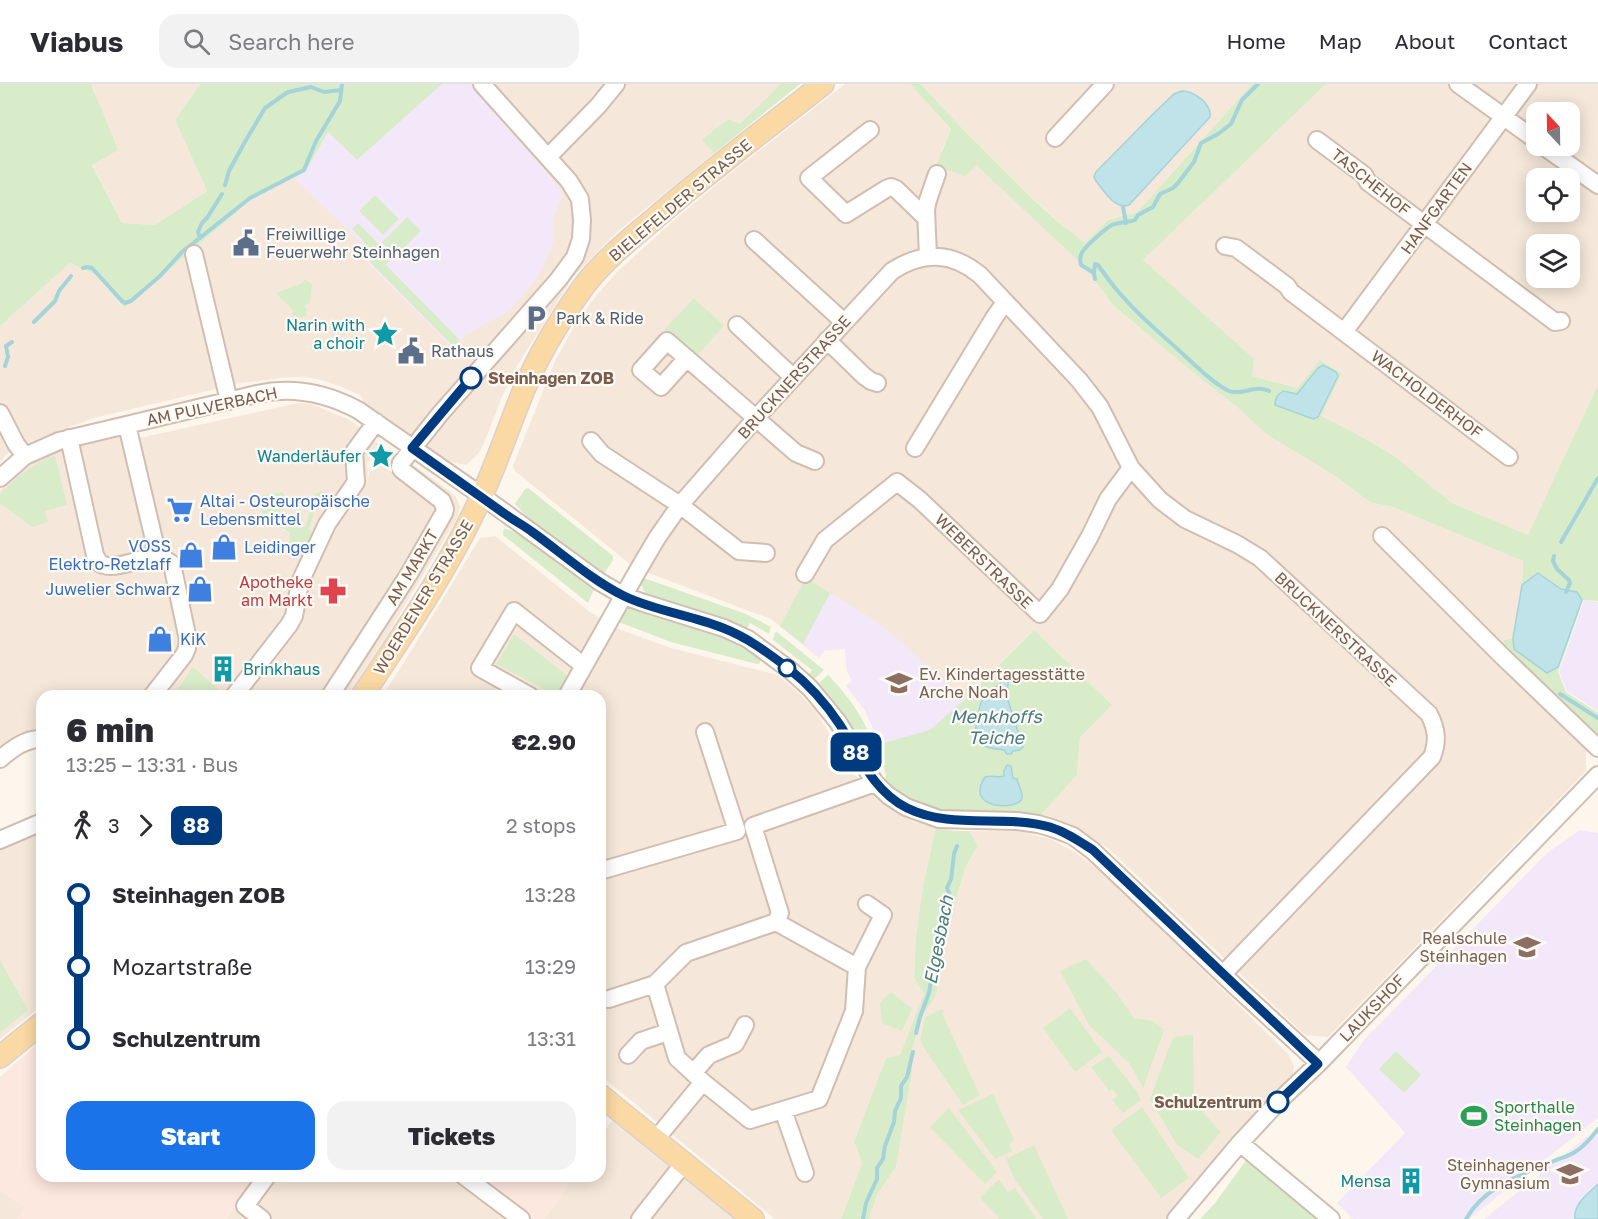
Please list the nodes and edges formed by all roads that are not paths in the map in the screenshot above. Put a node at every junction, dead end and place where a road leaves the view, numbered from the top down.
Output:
1 (482, 84) edge
2 (616, 84) edge
3 (823, 84) edge
4 (1104, 84) edge
5 (1458, 84) edge
6 (1528, 84) edge
7 (1503, 117) junction
8 (870, 130) dead end
9 (1526, 133) edge
10 (1055, 138) dead end
11 (1317, 140) dead end
12 (1557, 156) edge
13 (548, 157) junction
14 (937, 174) dead end
15 (1598, 185) edge
16 (926, 218) junction
17 (1424, 225) junction
18 (753, 240) dead end
19 (1225, 246) dead end
20 (194, 254) dead end
21 (928, 257) junction
22 (1005, 302) junction
23 (1561, 321) dead end
24 (844, 322) junction
25 (737, 325) dead end
26 (1344, 332) junction
27 (827, 340) junction
28 (687, 358) dead end
29 (793, 377) junction
30 (877, 383) dead end
31 (229, 401) junction
32 (0, 413) edge
33 (756, 418) junction
34 (376, 422) junction
35 (127, 425) junction
36 (69, 438) junction
37 (591, 441) dead end
38 (412, 448) junction
39 (915, 448) dead end
40 (25, 456) junction
41 (1509, 457) dead end
42 (815, 461) dead end
43 (1131, 468) junction
44 (0, 478) edge
45 (482, 496) junction
46 (680, 505) junction
47 (1382, 536) dead end
48 (154, 552) junction
49 (766, 553) dead end
50 (805, 574) dead end
51 (624, 596) junction
52 (584, 666) junction
53 (157, 690) edge
54 (239, 690) edge
55 (334, 690) edge
56 (366, 690) edge
57 (519, 690) edge
58 (570, 690) edge
59 (705, 732) dead end
60 (36, 740) edge
61 (1598, 750) edge
62 (0, 759) edge
63 (1598, 768) edge
64 (1598, 775) edge
65 (875, 783) junction
66 (36, 825) edge
67 (0, 840) edge
68 (606, 869) edge
69 (867, 904) dead end
70 (776, 922) junction
71 (857, 967) junction
72 (1223, 974) junction
73 (655, 984) junction
74 (609, 999) dead end
75 (745, 1025) dead end
76 (36, 1028) edge
77 (668, 1032) junction
78 (628, 1055) dead end
79 (0, 1057) edge
80 (1318, 1064) junction
81 (698, 1078) junction
82 (606, 1100) edge
83 (783, 1110) junction
84 (656, 1139) junction
85 (1240, 1143) junction
86 (684, 1162) junction
87 (805, 1173) dead end
88 (263, 1182) edge
89 (472, 1182) edge
90 (1326, 1215) edge
91 (262, 1219) edge
92 (521, 1219) edge
93 (640, 1219) edge
94 (753, 1219) edge
95 (1176, 1219) edge

1 - 13 street
2 - 13 street
3 - 45 main road, BIELEFELDER STRASSE
4 - 10 street
5 - 7 street
6 - 7 street, HANFGARTEN
7 - 9 street
7 - 17 street, HANFGARTEN
8 - 16 street
11 - 17 street, TASCHEHOF
12 - 15 street
13 - 38 street
14 - 16 street
16 - 21 street
17 - 23 street, TASCHEHOF
17 - 26 street, HANFGARTEN
18 - 24 street
19 - 26 street, WACHOLDERHOF
20 - 31 street
21 - 22 street, BRUCKNERSTRASSE
21 - 24 street, BRUCKNERSTRASSE
22 - 39 street
22 - 43 street, BRUCKNERSTRASSE
24 - 27 street, BRUCKNERSTRASSE
25 - 29 street
26 - 41 street, WACHOLDERHOF
27 - 29 street, BRUCKNERSTRASSE
27 - 30 street
28 - 33 street
29 - 33 street, BRUCKNERSTRASSE
31 - 34 street, AM PULVERBACH
31 - 35 street, AM PULVERBACH
32 - 40 street
33 - 42 street
33 - 46 street, BRUCKNERSTRASSE
34 - 38 street, AM PULVERBACH
34 - 54 street
35 - 36 street, AM PULVERBACH
35 - 48 street
36 - 40 street, AM PULVERBACH
36 - 48 street
37 - 46 street
38 - 45 street, AM PULVERBACH
38 - 55 street, AM MARKT
40 - 44 street, AM PULVERBACH
43 - 50 street, WEBERSTRASSE
43 - 72 street, BRUCKNERSTRASSE
45 - 51 street, AM PULVERBACH
45 - 56 main road, WOERDENER STRASSE
46 - 49 street
46 - 51 street, BRUCKNERSTRASSE
47 - 61 street
48 - 53 street
51 - 52 street, BRUCKNERSTRASSE
51 - 65 street, AM PULVERBACH
52 - 57 street
52 - 58 street, BRUCKNERSTRASSE
59 - 68 street
60 - 62 street
61 - 63 street
64 - 80 street, LAUKSHOF
65 - 70 street
65 - 72 street, AM PULVERBACH
66 - 67 street
69 - 71 street
70 - 71 street
70 - 73 street
71 - 83 street
72 - 80 street, AM PULVERBACH
73 - 74 street
73 - 77 street
75 - 81 street
76 - 79 main road
77 - 78 street
77 - 81 street
80 - 85 street, LAUKSHOF
81 - 83 street
81 - 84 street
82 - 84 main road
83 - 87 street
84 - 86 main road
85 - 90 street
85 - 95 street, LAUKSHOF
86 - 93 street
86 - 94 main road
88 - 91 street
89 - 92 street

